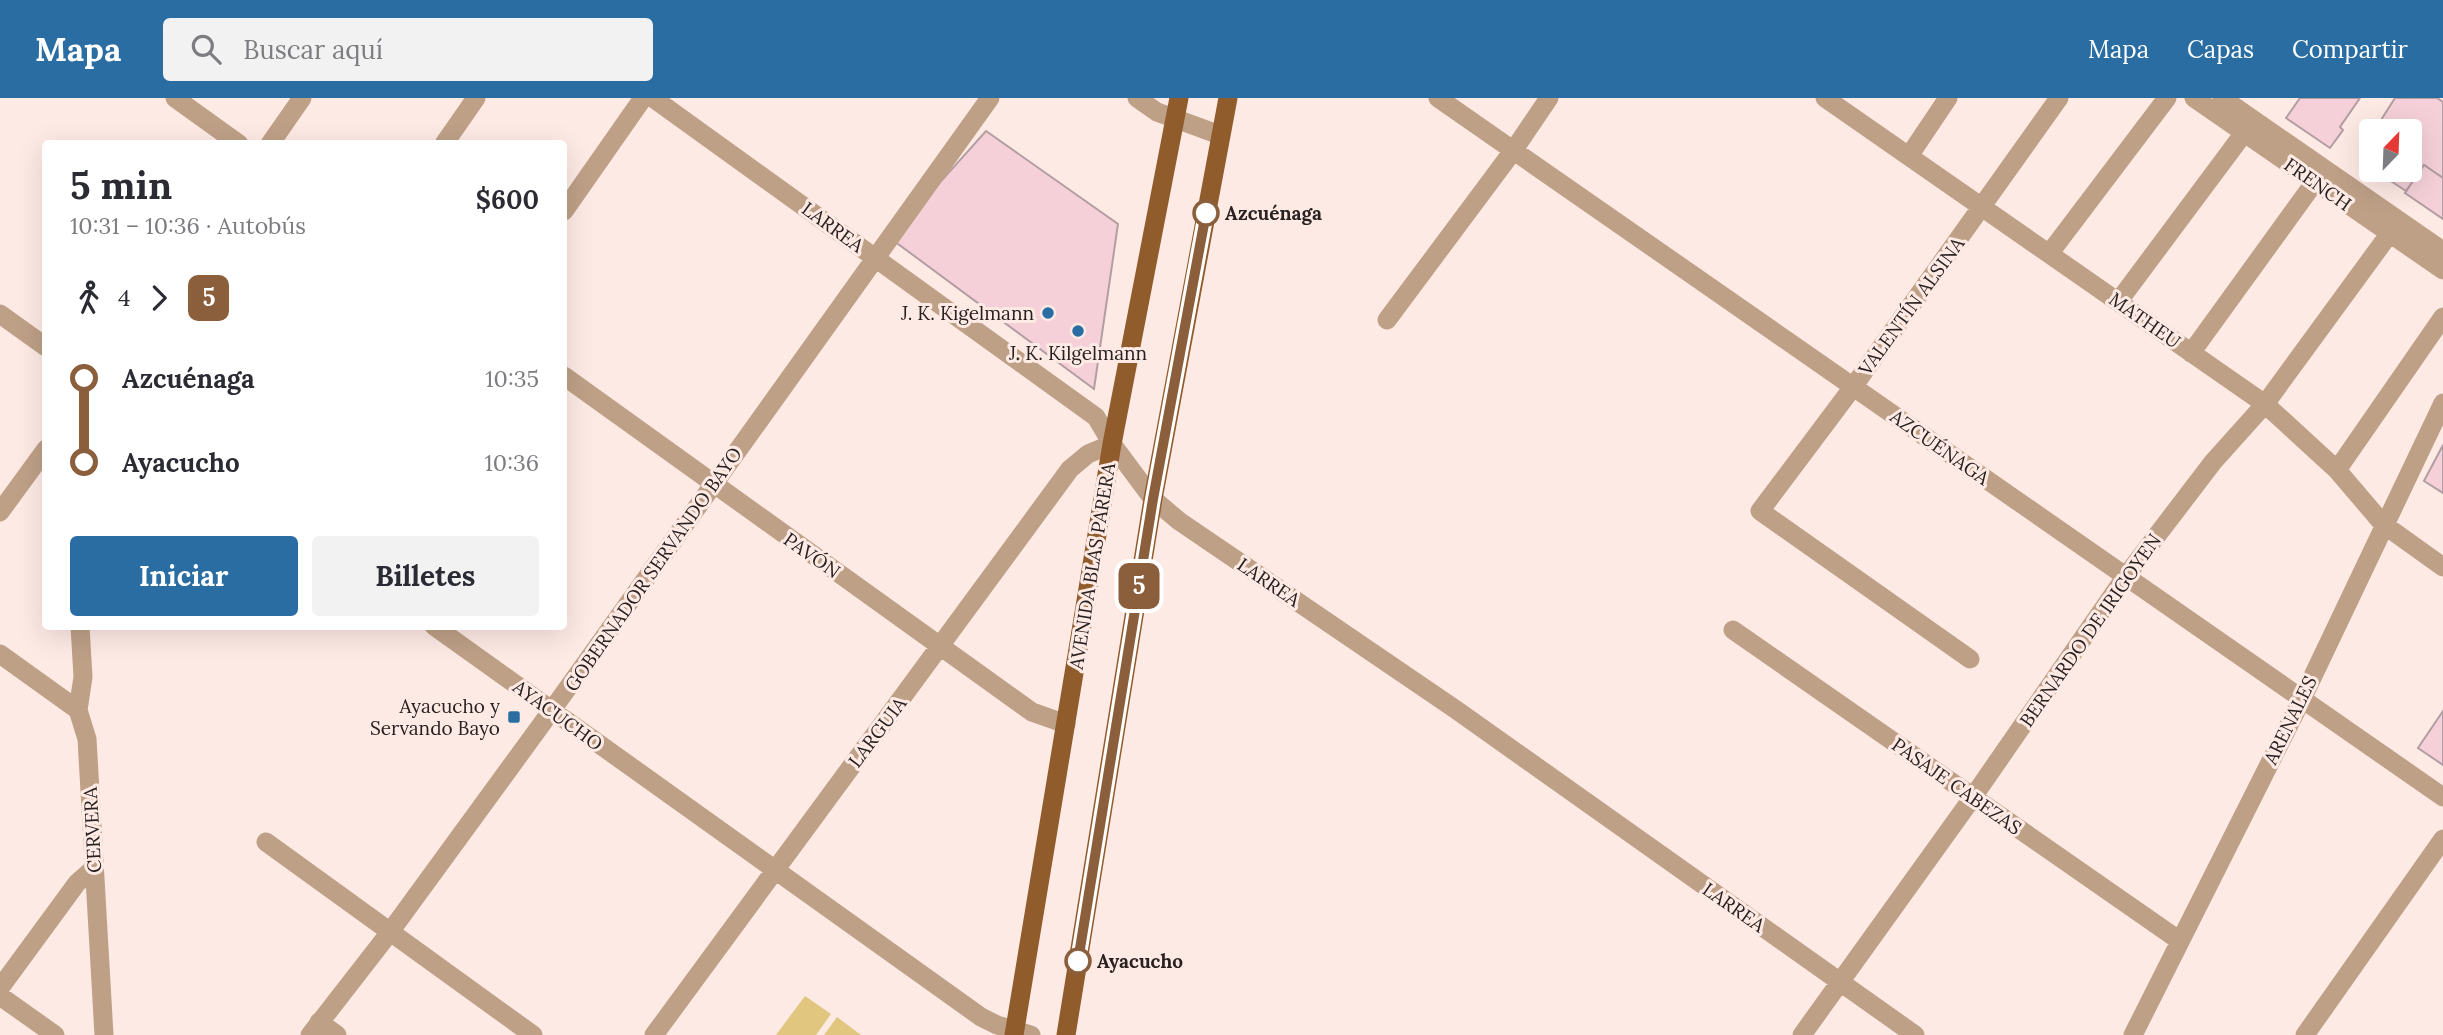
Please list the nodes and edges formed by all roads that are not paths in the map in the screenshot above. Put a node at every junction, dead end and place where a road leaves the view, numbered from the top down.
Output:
1 (175, 98) edge
2 (302, 98) edge
3 (476, 98) edge
4 (643, 98) edge
5 (653, 98) edge
6 (990, 98) edge
7 (1137, 98) edge
8 (1180, 98) edge
9 (1228, 98) edge
10 (1438, 98) edge
11 (1549, 98) edge
12 (1825, 98) edge
13 (1948, 98) edge
14 (2059, 98) edge
15 (2167, 98) edge
16 (2194, 98) edge
17 (2222, 98) edge
18 (1850, 105) edge
19 (1175, 120) junction
20 (2244, 132) junction
21 (1220, 135) junction
22 (233, 140) edge
23 (273, 140) edge
24 (447, 140) edge
25 (1513, 151) junction
26 (1909, 156) junction
27 (2319, 176) junction
28 (567, 207) edge
29 (1982, 207) junction
30 (2390, 233) junction
31 (2443, 251) edge
32 (2049, 254) junction
33 (876, 258) junction
34 (2443, 270) edge
35 (2118, 302) junction
36 (0, 314) edge
37 (2443, 317) edge
38 (1387, 320) dead end
39 (42, 344) edge
40 (2191, 353) junction
41 (567, 378) edge
42 (1853, 387) junction
43 (2443, 403) edge
44 (2265, 404) junction
45 (1112, 444) junction
46 (42, 455) edge
47 (2337, 470) junction
48 (712, 485) junction
49 (1153, 499) junction
50 (0, 512) edge
51 (2383, 524) junction
52 (2443, 567) edge
53 (2126, 576) junction
54 (80, 630) edge
55 (440, 630) edge
56 (1733, 631) dead end
57 (941, 646) junction
58 (0, 654) edge
59 (1969, 659) dead end
60 (2302, 699) junction
61 (78, 710) junction
62 (552, 710) junction
63 (1066, 724) junction
64 (1973, 797) junction
65 (2443, 797) edge
66 (2443, 839) edge
67 (266, 842) dead end
68 (94, 868) junction
69 (774, 871) junction
70 (390, 932) junction
71 (2180, 941) junction
72 (1840, 982) junction
73 (0, 988) edge
74 (0, 996) edge
75 (314, 1029) edge
76 (1020, 1033) edge
77 (55, 1035) edge
78 (104, 1035) edge
79 (337, 1035) edge
80 (533, 1035) edge
81 (654, 1035) edge
82 (1066, 1035) edge
83 (1802, 1035) edge
84 (1915, 1035) edge
85 (2133, 1035) edge
86 (2305, 1035) edge

1 - 22 street
2 - 23 street
3 - 24 street
4 - 28 street
5 - 33 street, LARREA
6 - 33 street, GOBERNADOR SERVANDO BAYO
7 - 19 street
8 - 19 main road, AVENIDA BLAS PARERA
9 - 21 main road
10 - 25 street, AZCUÉNAGA
11 - 25 street
12 - 18 street, MATHEU
13 - 26 street
14 - 29 street, VALENTÍN ALSINA
15 - 32 street
16 - 20 street, FRENCH
17 - 27 street, FRENCH
18 - 26 street, MATHEU
19 - 21 street
19 - 45 main road, AVENIDA BLAS PARERA
20 - 27 street, FRENCH
20 - 35 street
21 - 49 main road
25 - 38 street
25 - 42 street, AZCUÉNAGA
26 - 29 street, MATHEU
27 - 30 street, FRENCH
27 - 31 street, FRENCH
27 - 40 street
29 - 32 street, MATHEU
29 - 42 street, VALENTÍN ALSINA
30 - 34 street, FRENCH
30 - 44 street, BERNARDO DE IRIGOYEN
32 - 35 street, MATHEU
33 - 45 street, LARREA
33 - 48 street, GOBERNADOR SERVANDO BAYO
35 - 40 street, MATHEU
36 - 39 street
37 - 47 street
40 - 44 street, MATHEU
41 - 48 street, PAVÓN
42 - 53 street, AZCUÉNAGA
42 - 59 street, VALENTÍN ALSINA
43 - 51 street, ARENALES
44 - 47 street, MATHEU
44 - 53 street, BERNARDO DE IRIGOYEN
45 - 49 street, LARREA
45 - 57 street, LARGUIA
45 - 63 main road, AVENIDA BLAS PARERA
46 - 50 street
47 - 51 street, MATHEU
48 - 57 street, PAVÓN
48 - 62 street, GOBERNADOR SERVANDO BAYO
49 - 72 street, LARREA
49 - 82 main road
51 - 52 street, MATHEU
51 - 60 street, ARENALES
53 - 60 street, AZCUÉNAGA
53 - 64 street, BERNARDO DE IRIGOYEN
54 - 61 street, CERVERA
55 - 62 street, AYACUCHO
56 - 64 street, PASAJE CABEZAS
57 - 63 street, PAVÓN
57 - 69 street, LARGUIA
58 - 61 street
60 - 65 street, AZCUÉNAGA
60 - 71 street, ARENALES
61 - 68 street, CERVERA
62 - 69 street, AYACUCHO
62 - 70 street, GOBERNADOR SERVANDO BAYO
63 - 76 main road, AVENIDA BLAS PARERA
64 - 71 street, PASAJE CABEZAS
64 - 72 street, BERNARDO DE IRIGOYEN
66 - 86 street
67 - 70 street
68 - 73 street
68 - 78 street, CERVERA
69 - 76 street, AYACUCHO
69 - 81 street, LARGUIA
70 - 75 street, GOBERNADOR SERVANDO BAYO
70 - 80 street
71 - 85 street, ARENALES
72 - 83 street, BERNARDO DE IRIGOYEN
72 - 84 street, LARREA
74 - 77 street
75 - 79 street

